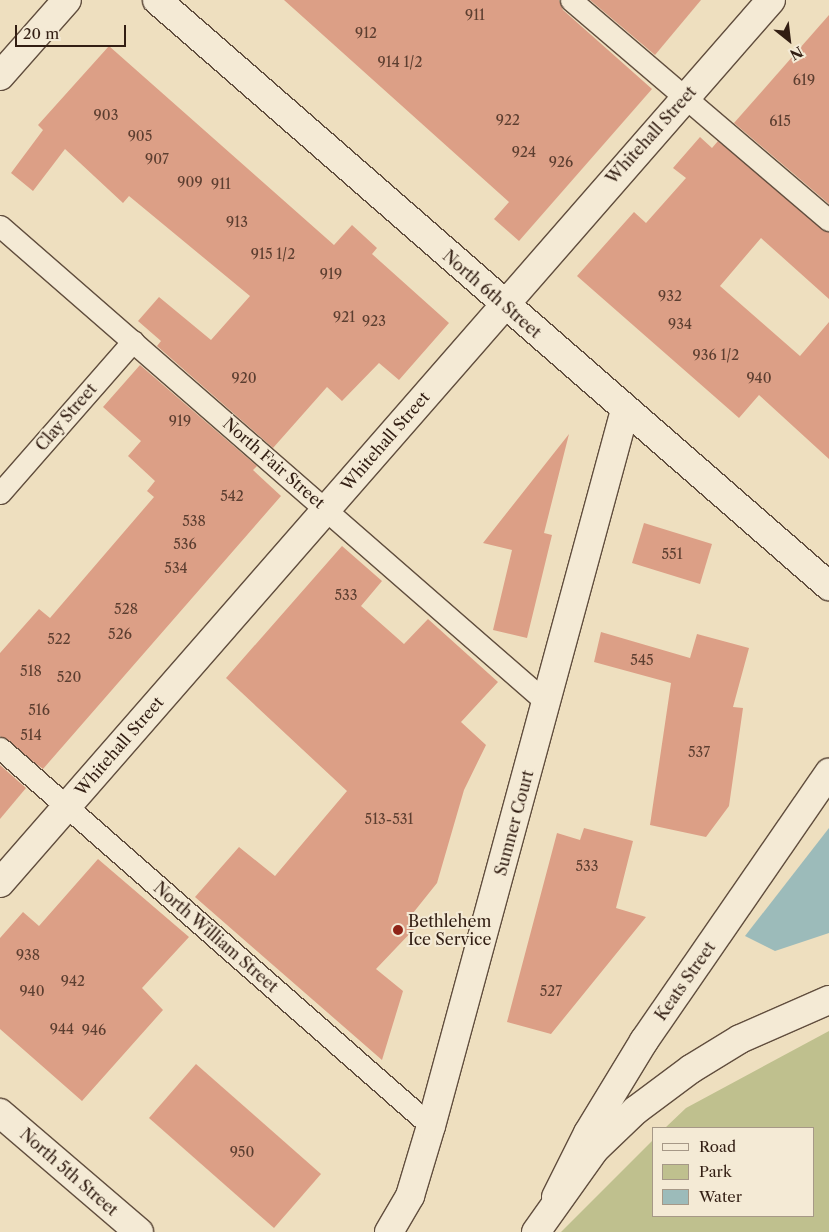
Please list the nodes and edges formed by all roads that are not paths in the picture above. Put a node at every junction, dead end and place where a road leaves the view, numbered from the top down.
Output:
1 (67, 0) edge
2 (157, 0) edge
3 (571, 0) edge
4 (771, 0) edge
5 (0, 76) edge
6 (683, 98) junction
7 (829, 220) edge
8 (0, 226) edge
9 (504, 304) junction
10 (133, 341) junction
11 (625, 410) junction
12 (0, 493) edge
13 (326, 508) junction
14 (829, 586) edge
15 (546, 702) junction
16 (0, 748) edge
17 (829, 773) edge
18 (66, 807) junction
19 (0, 883) edge
20 (829, 1000) edge
21 (0, 1113) edge
22 (431, 1126) junction
23 (556, 1197) junction
24 (139, 1232) edge
25 (389, 1232) edge
26 (536, 1232) edge

1 - 5 street
2 - 9 street, North 6th Street
3 - 6 lane
4 - 6 street, Whitehall Street
6 - 7 lane
6 - 9 street, Whitehall Street
8 - 10 lane, North Fair Street
9 - 11 street, North 6th Street
9 - 13 street, Whitehall Street
10 - 12 lane, Clay Street
10 - 13 lane, North Fair Street
11 - 14 street, North 6th Street
11 - 15 street, Sumner Court
13 - 15 lane, North Fair Street
13 - 18 street, Whitehall Street
15 - 22 street, Sumner Court
16 - 18 lane, North William Street
17 - 23 street, Keats Street
18 - 19 street, Whitehall Street
18 - 22 lane, North William Street
20 - 23 street
21 - 24 street, North 5th Street
22 - 25 street, Sumner Court
23 - 26 street

